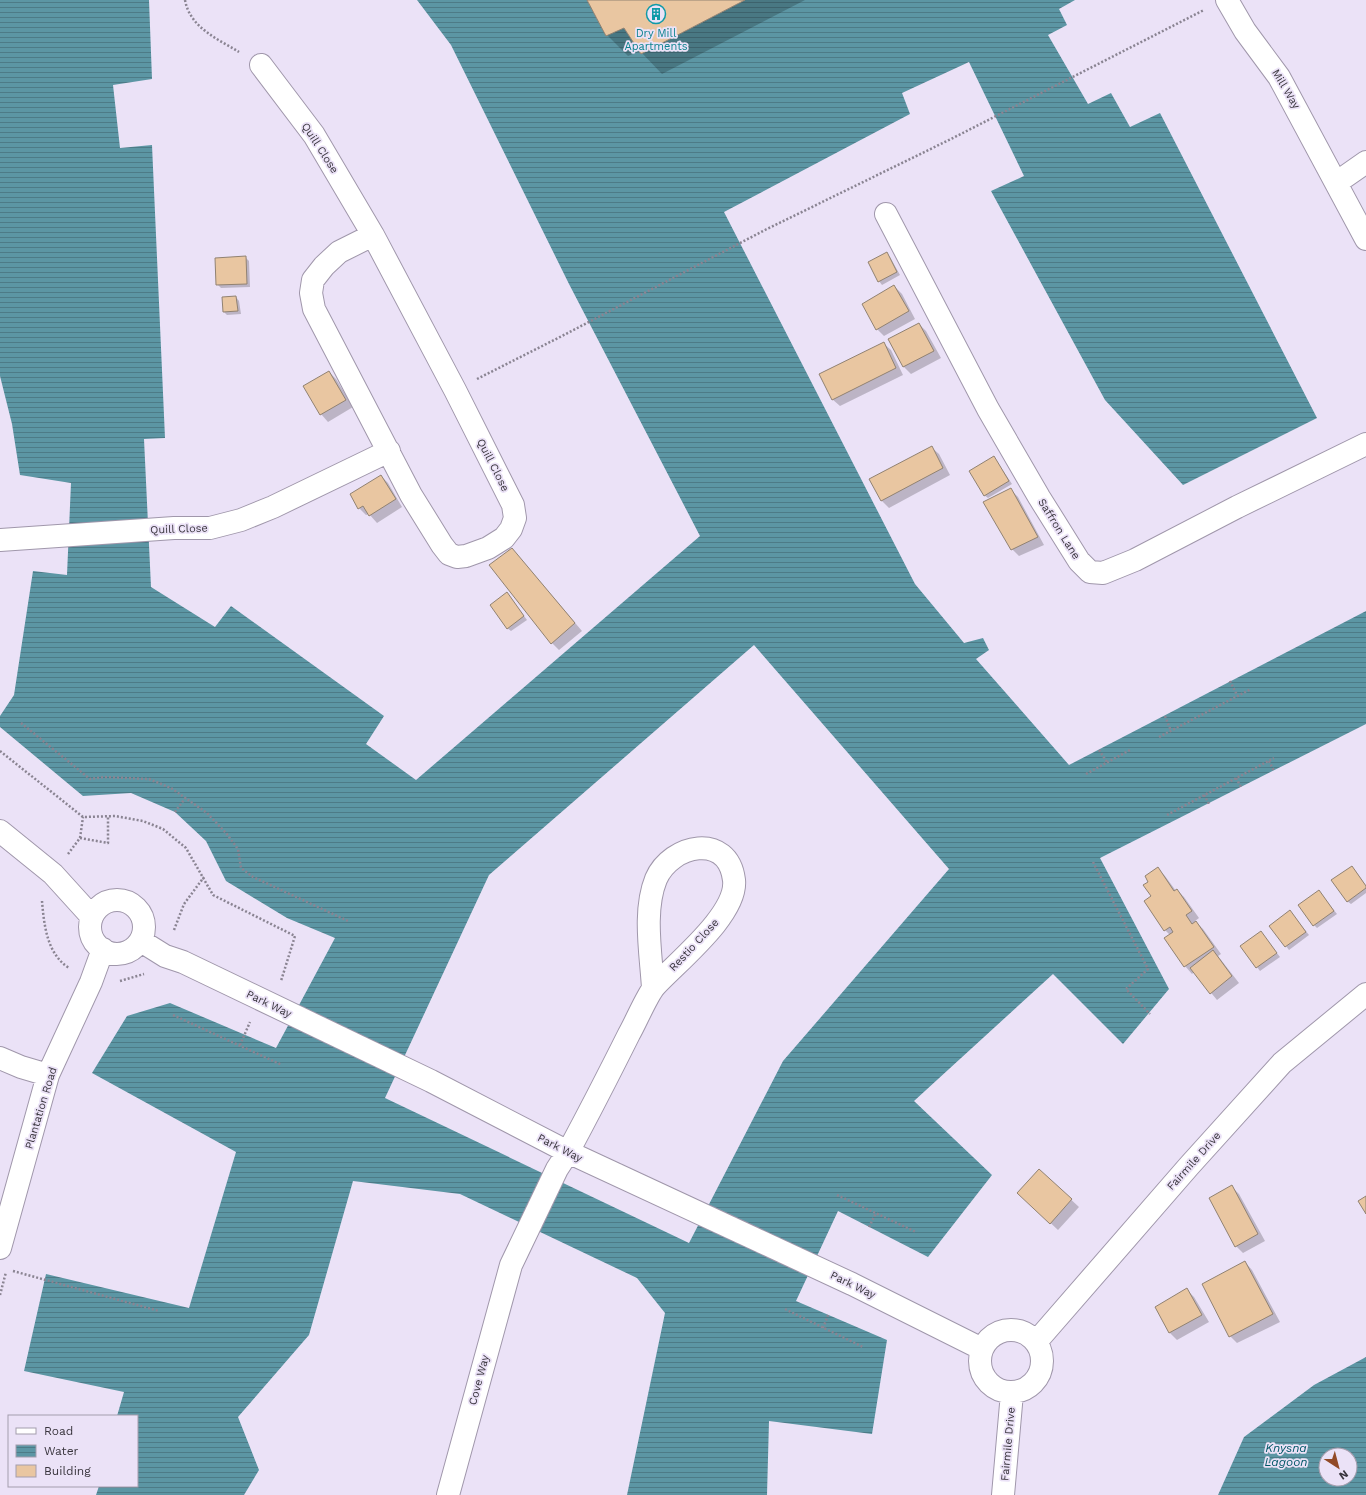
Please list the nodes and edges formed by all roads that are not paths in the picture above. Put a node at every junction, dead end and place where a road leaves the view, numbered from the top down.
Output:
1 (1218, 4) edge
2 (260, 65) road end
3 (1366, 162) edge
4 (1336, 183) junction
5 (886, 214) dead end
6 (373, 236) junction
7 (1366, 239) edge
8 (1366, 444) edge
9 (389, 451) junction
10 (0, 540) edge
11 (0, 831) edge
12 (92, 917) junction
13 (141, 941) junction
14 (103, 949) junction
15 (654, 988) junction
16 (1366, 994) edge
17 (0, 1058) edge
18 (48, 1075) junction
19 (563, 1161) junction
20 (0, 1248) edge
21 (1036, 1342) junction
22 (982, 1349) junction
23 (1012, 1393) junction
24 (448, 1495) edge
25 (1003, 1495) edge

1 - 4 street, Mill Way
2 - 6 street, Quill Close
3 - 4 street
4 - 7 street, Mill Way
5 - 8 street, Saffron Lane
6 - 9 street, Quill Close
6 - 9 street, Quill Close
9 - 10 street, Quill Close
11 - 12 street
12 - 13 street
12 - 14 street
13 - 14 street
13 - 19 street, Park Way
14 - 18 street, Plantation Road
15 - 15 street, Restio Close
15 - 19 street, Restio Close
16 - 21 street, Fairmile Drive
17 - 18 street
18 - 20 street, Plantation Road
19 - 22 street, Park Way
19 - 24 street, Cove Way
21 - 22 street
21 - 23 street
22 - 23 street
23 - 25 street, Fairmile Drive

